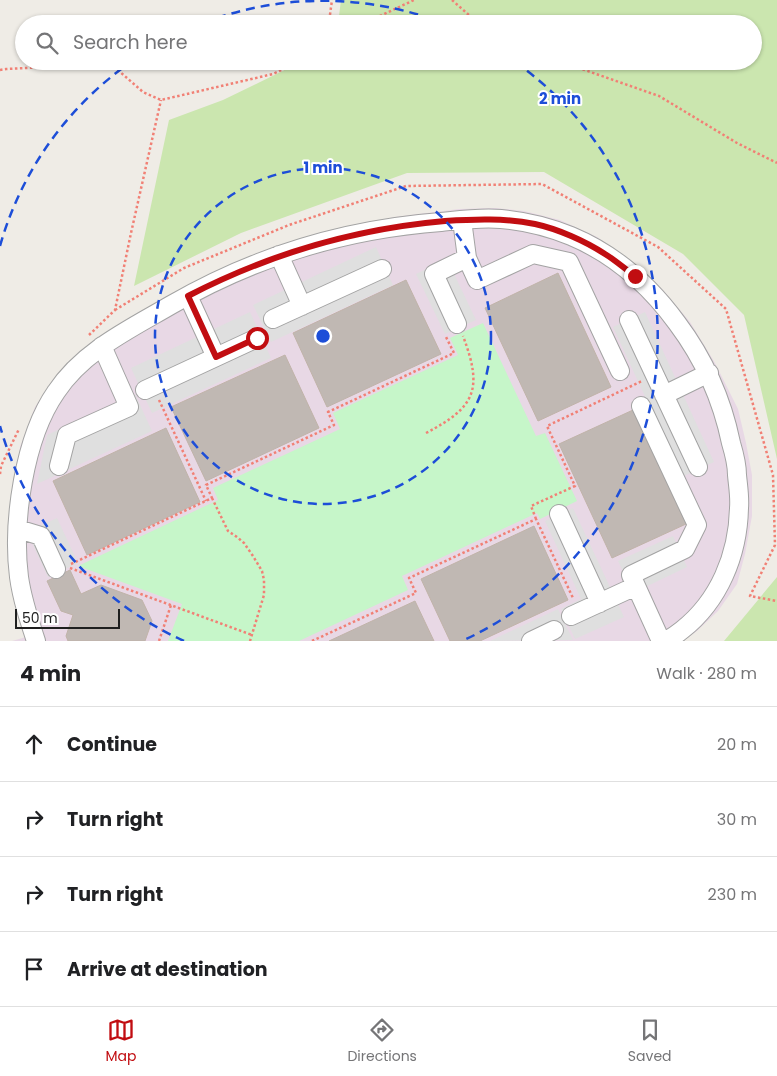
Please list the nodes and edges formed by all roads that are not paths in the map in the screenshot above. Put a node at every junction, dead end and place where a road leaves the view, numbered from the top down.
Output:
1 (462, 220) junction
2 (279, 255) junction
3 (467, 258) junction
4 (382, 269) dead end
5 (188, 296) junction
6 (302, 306) junction
7 (273, 319) dead end
8 (629, 320) dead end
9 (458, 327) road end
10 (257, 338) dead end
11 (102, 346) junction
12 (216, 357) junction
13 (620, 370) dead end
14 (709, 373) junction
15 (149, 388) road end
16 (664, 395) junction
17 (641, 406) dead end
18 (59, 466) dead end
19 (698, 467) dead end
20 (559, 514) dead end
21 (18, 529) junction
22 (56, 569) dead end
23 (636, 586) junction
24 (600, 603) junction
25 (575, 614) road end
26 (554, 630) dead end
27 (36, 641) edge
28 (531, 641) edge
29 (661, 641) edge
30 (666, 641) edge

1 - 2 street
1 - 3 street
1 - 14 street
2 - 5 street
2 - 6 street
3 - 9 street
3 - 13 street
4 - 6 street
5 - 11 street
5 - 12 street
6 - 7 street
8 - 16 street
10 - 12 street
11 - 18 street
11 - 21 street
12 - 15 street
14 - 16 street
14 - 30 street
16 - 19 street
17 - 23 street
20 - 24 street
21 - 22 street
21 - 27 street
23 - 24 street
23 - 29 street
24 - 25 street
26 - 28 street

